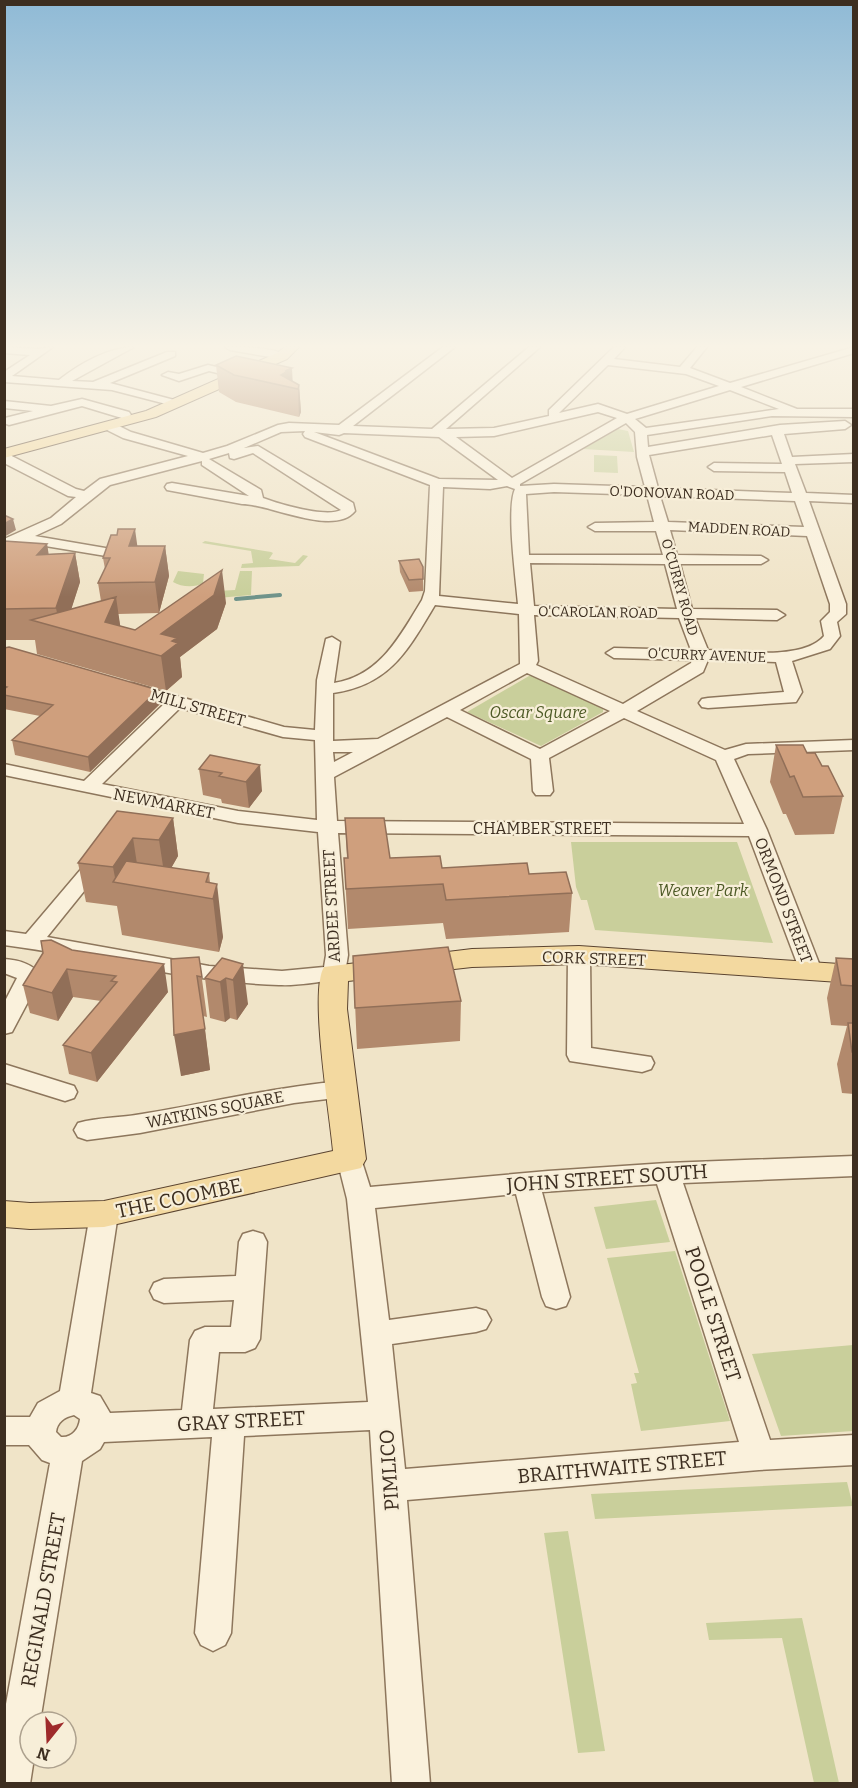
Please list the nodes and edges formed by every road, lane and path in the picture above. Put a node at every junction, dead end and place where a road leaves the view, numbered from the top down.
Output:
1 (75, 430) edge
2 (91, 430) edge
3 (118, 430) edge
4 (275, 430) edge
5 (302, 430) edge
6 (339, 430) edge
7 (389, 430) edge
8 (441, 430) edge
9 (500, 430) edge
10 (604, 430) edge
11 (659, 430) edge
12 (775, 430) edge
13 (778, 430) edge
14 (641, 432) joint
15 (438, 433) junction
16 (330, 441) junction
17 (6, 452) edge
18 (642, 452) junction
19 (854, 458) edge
20 (205, 459) junction
21 (789, 464) junction
22 (714, 467) dead end
23 (437, 483) junction
24 (508, 483) junction
25 (172, 488) dead end
26 (524, 489) junction
27 (653, 492) junction
28 (87, 495) junction
29 (801, 498) junction
30 (854, 499) edge
31 (256, 500) junction
32 (663, 526) junction
33 (595, 527) dead end
34 (17, 530) junction
35 (811, 532) junction
36 (4, 546) edge
37 (112, 553) edge
38 (523, 559) junction
39 (671, 560) junction
40 (761, 560) dead end
41 (430, 600) junction
42 (527, 610) junction
43 (687, 613) junction
44 (846, 614) edge
45 (777, 615) dead end
46 (332, 642) dead end
47 (614, 653) dead end
48 (700, 654) junction
49 (783, 658) junction
50 (527, 667) junction
51 (119, 684) edge
52 (325, 689) junction
53 (177, 701) junction
54 (708, 703) dead end
55 (447, 710) junction
56 (624, 711) junction
57 (396, 736) junction
58 (324, 741) junction
59 (854, 745) edge
60 (540, 756) junction
61 (724, 757) junction
62 (4, 769) edge
63 (324, 775) junction
64 (88, 788) junction
65 (543, 791) dead end
66 (326, 827) junction
67 (757, 830) junction
68 (109, 847) edge
69 (4, 938) edge
70 (31, 942) junction
71 (579, 955) junction
72 (4, 966) edge
73 (811, 970) junction
74 (334, 973) junction
75 (854, 974) edge
76 (4, 1026) edge
77 (642, 1063) dead end
78 (4, 1073) edge
79 (343, 1090) junction
80 (65, 1092) dead end
81 (87, 1130) dead end
82 (350, 1159) junction
83 (854, 1166) edge
84 (667, 1173) junction
85 (526, 1183) junction
86 (360, 1199) junction
87 (4, 1214) edge
88 (104, 1214) junction
89 (253, 1242) dead end
90 (250, 1287) junction
91 (164, 1291) dead end
92 (556, 1297) dead end
93 (476, 1320) dead end
94 (376, 1334) junction
95 (74, 1401) junction
96 (385, 1415) junction
97 (229, 1422) junction
98 (196, 1423) junction
99 (96, 1428) junction
100 (4, 1431) edge
101 (40, 1431) junction
102 (854, 1450) edge
103 (68, 1451) junction
104 (759, 1455) junction
105 (390, 1486) junction
106 (213, 1633) dead end
107 (11, 1784) edge
108 (411, 1784) edge

1 - 17 main road
2 - 17 main road
3 - 20 street
4 - 20 street
5 - 16 street
6 - 16 street
7 - 15 street
8 - 15 street
9 - 15 street
10 - 24 street
11 - 14 street
12 - 18 street
13 - 21 street
14 - 18 street, O'CURRY ROAD
15 - 24 street
16 - 23 street
17 - 28 street
18 - 27 street, O'CURRY ROAD
19 - 21 street
20 - 28 street
20 - 31 street
20 - 31 street
21 - 22 street
21 - 29 street
23 - 24 street
23 - 41 street
24 - 26 street
25 - 31 street
26 - 27 street, O'DONOVAN ROAD
26 - 38 street
27 - 29 street, O'DONOVAN ROAD
27 - 32 street, O'CURRY ROAD
28 - 34 street
29 - 30 street, O'DONOVAN ROAD
29 - 35 street
32 - 33 street, MADDEN ROAD
32 - 35 street, MADDEN ROAD
32 - 39 street, O'CURRY ROAD
34 - 36 street
34 - 37 street
35 - 44 street
38 - 39 street
38 - 42 street
39 - 40 street
39 - 43 street, O'CURRY ROAD
41 - 42 street, O'CAROLAN ROAD
41 - 52 street
42 - 43 street, O'CAROLAN ROAD
42 - 50 street
43 - 45 street, O'CAROLAN ROAD
43 - 48 street, O'CURRY ROAD
44 - 49 street
46 - 52 street, ARDEE STREET
47 - 48 street, O'CURRY AVENUE
48 - 49 street, O'CURRY AVENUE
48 - 56 street, O'CURRY ROAD
49 - 54 street, O'CURRY AVENUE
50 - 55 street
50 - 56 street
51 - 53 street, MILL STREET
52 - 58 street, ARDEE STREET
53 - 58 street, MILL STREET
53 - 64 street
55 - 57 street
55 - 60 street
56 - 60 street
56 - 61 street
57 - 58 street
57 - 63 street
58 - 63 street, ARDEE STREET
59 - 61 street
60 - 65 street
61 - 67 street, ORMOND STREET
62 - 64 street, NEWMARKET
63 - 66 street, ARDEE STREET
64 - 66 street, NEWMARKET
66 - 67 street, CHAMBER STREET
66 - 74 street, ARDEE STREET
67 - 73 street, ORMOND STREET
68 - 70 street
69 - 70 street
70 - 74 street
71 - 73 main road, CORK STREET
71 - 74 main road, CORK STREET
71 - 77 street
72 - 76 street
73 - 75 main road, CORK STREET
74 - 79 main road, ARDEE STREET
78 - 80 street
79 - 81 street, WATKINS SQUARE
79 - 82 main road, ARDEE STREET
82 - 86 street, PIMLICO
82 - 88 main road, THE COOMBE
83 - 84 street, JOHN STREET SOUTH
84 - 85 street, JOHN STREET SOUTH
84 - 104 street, POOLE STREET
85 - 86 street, JOHN STREET SOUTH
85 - 92 street
86 - 94 street, PIMLICO
87 - 88 main road, THE COOMBE
88 - 95 street
89 - 90 street
90 - 91 street
90 - 98 street
93 - 94 street
94 - 96 street, PIMLICO
95 - 99 street
95 - 101 street
96 - 97 street, GRAY STREET
96 - 105 street, PIMLICO
97 - 98 street, GRAY STREET
97 - 106 street
98 - 99 street, GRAY STREET
99 - 103 street
100 - 101 street
101 - 103 street
102 - 104 street, BRAITHWAITE STREET
103 - 107 street, REGINALD STREET
104 - 105 street, BRAITHWAITE STREET
105 - 108 street, PIMLICO

